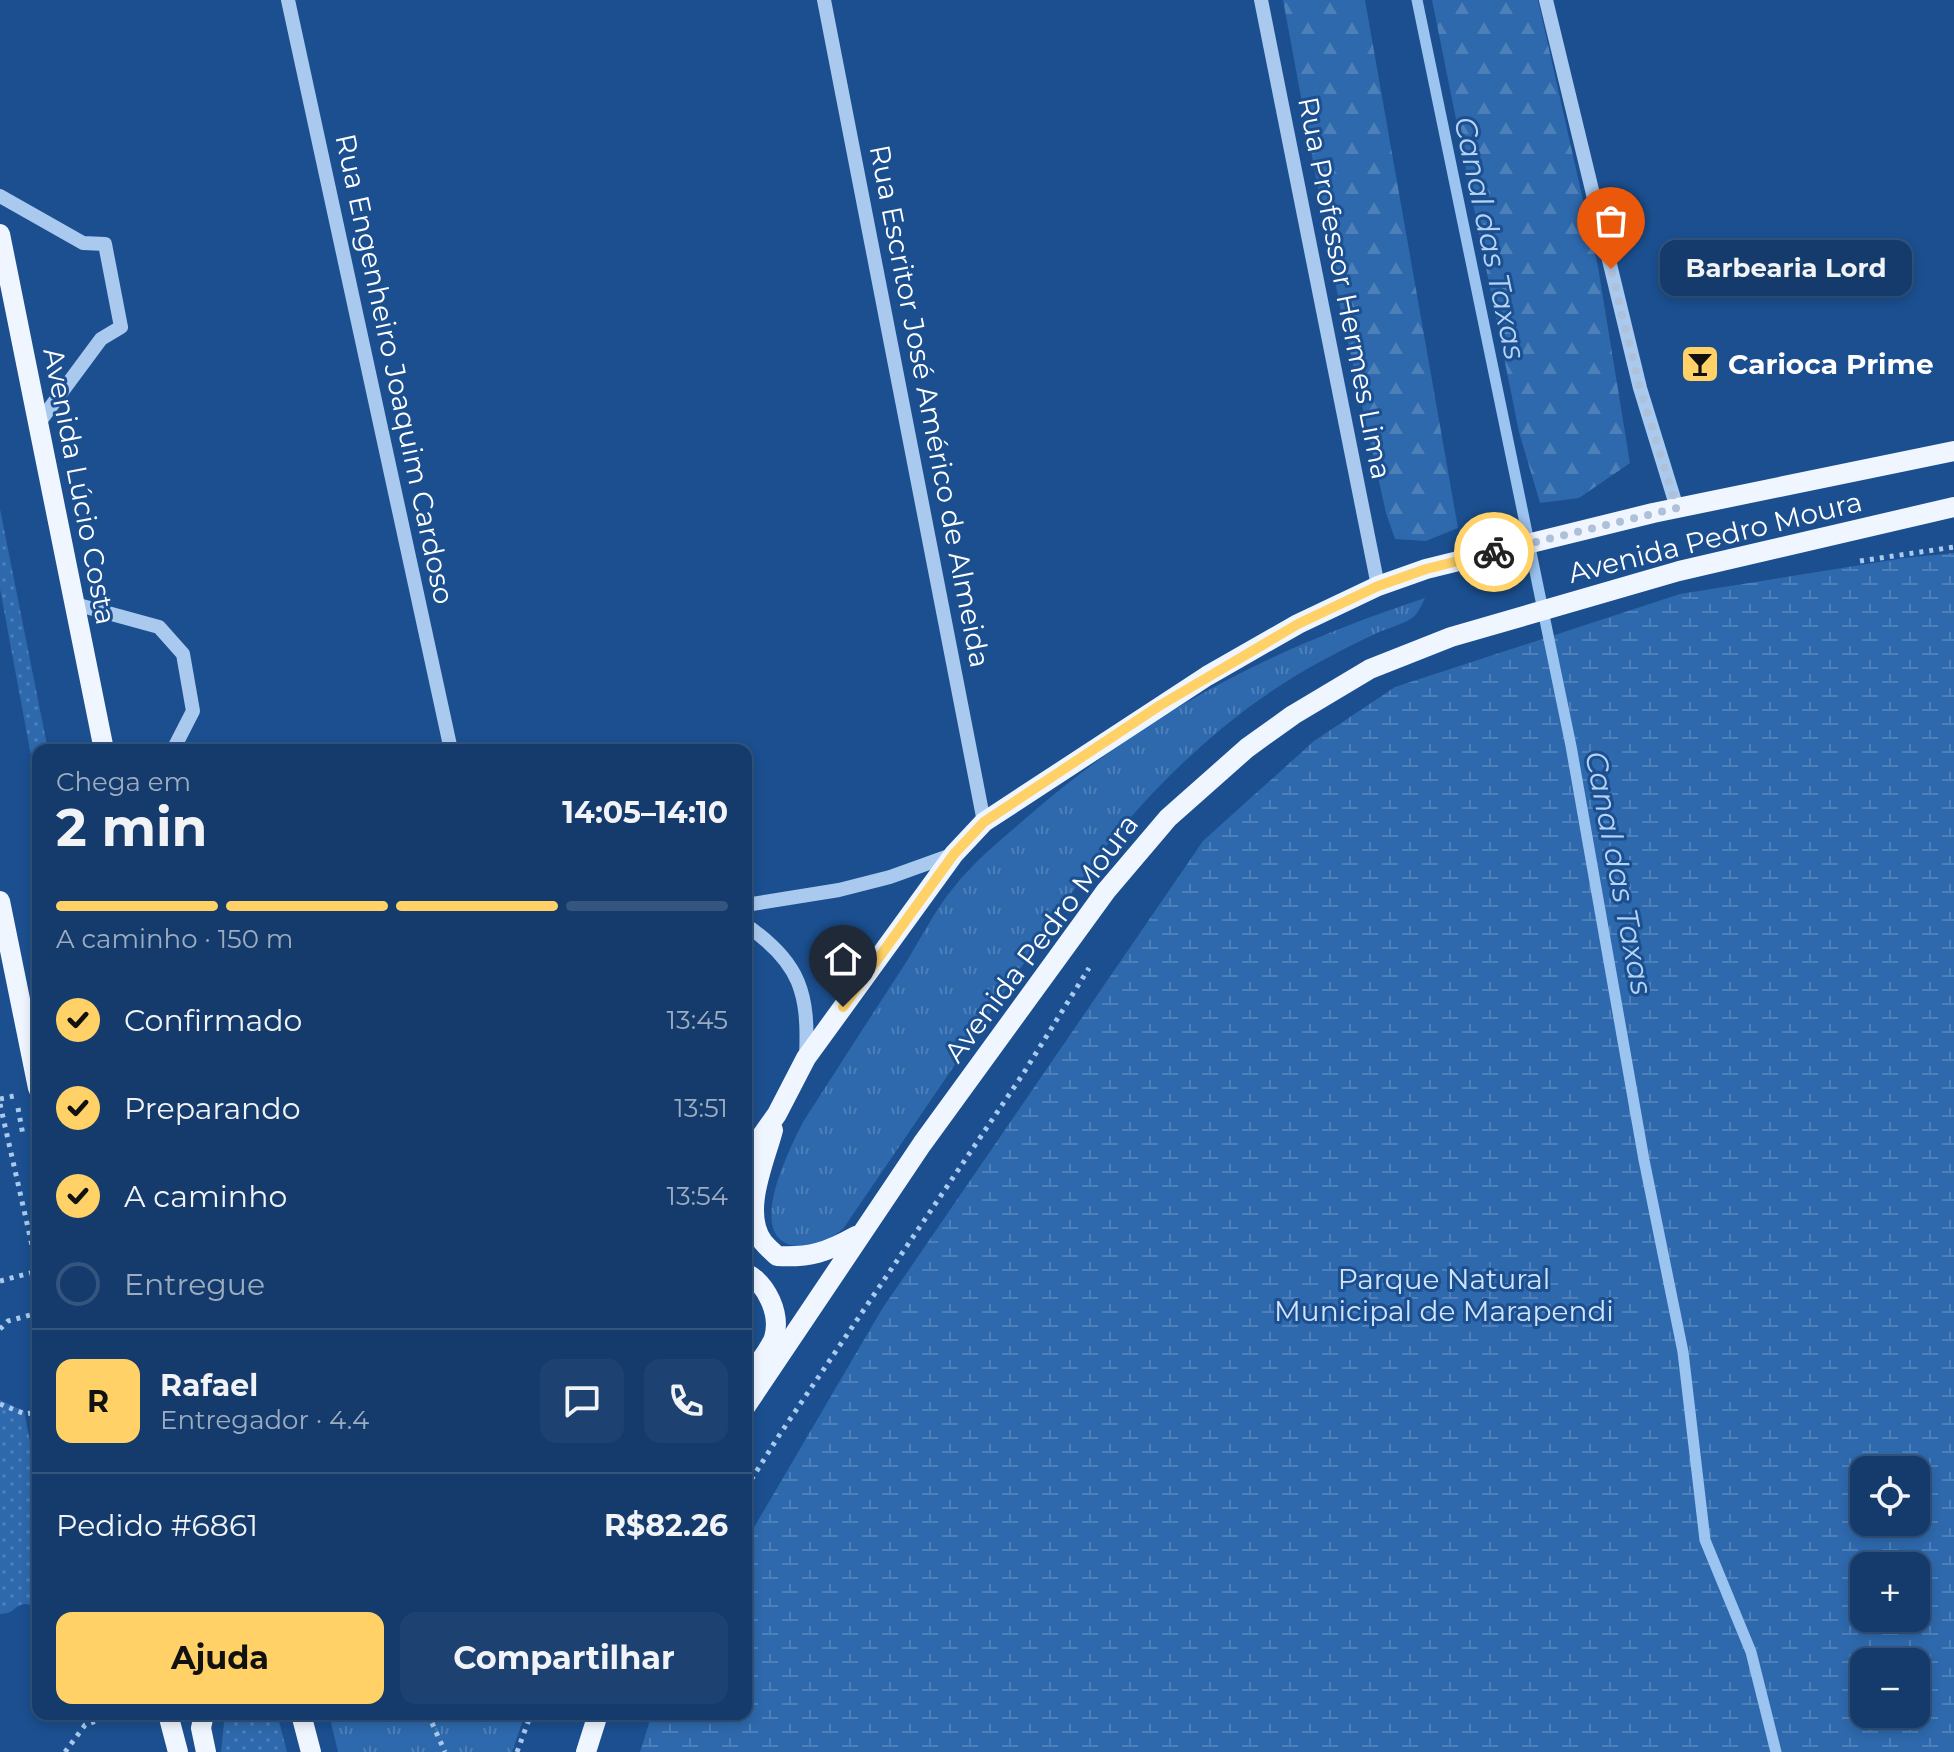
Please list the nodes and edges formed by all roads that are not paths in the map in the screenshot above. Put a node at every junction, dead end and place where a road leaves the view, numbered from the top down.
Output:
1 (288, 0) edge
2 (824, 0) edge
3 (1261, 0) edge
4 (1546, 0) edge
5 (0, 196) edge
6 (0, 234) edge
7 (38, 424) junction
8 (1954, 451) edge
9 (1954, 507) edge
10 (1677, 508) junction
11 (1378, 586) junction
12 (75, 604) junction
13 (103, 744) edge
14 (176, 744) edge
15 (450, 744) edge
16 (984, 822) junction
17 (954, 854) junction
18 (0, 901) edge
19 (752, 904) edge
20 (752, 930) edge
21 (32, 1058) edge
22 (806, 1058) junction
23 (777, 1114) junction
24 (752, 1149) edge
25 (860, 1233) junction
26 (752, 1279) edge
27 (752, 1372) edge
28 (752, 1397) edge
29 (170, 1720) edge
30 (203, 1720) edge
31 (303, 1720) edge
32 (596, 1720) edge
33 (178, 1752) edge
34 (206, 1752) edge
35 (311, 1752) edge
36 (586, 1752) edge

1 - 15 street, Rua Engenheiro Joaquim Cardoso
2 - 16 street, Rua Escritor José Américo de Almeida
3 - 11 street, Rua Professor Hermes Lima
4 - 10 street
5 - 7 street
6 - 7 main road, Avenida Lúcio Costa
7 - 12 main road, Avenida Lúcio Costa
8 - 10 main road, Avenida Pedro Moura
9 - 25 main road, Avenida Pedro Moura
10 - 11 main road, Avenida Pedro Moura
11 - 16 main road, Avenida Pedro Moura
12 - 13 main road, Avenida Lúcio Costa
12 - 14 street
16 - 17 main road, Avenida Pedro Moura
17 - 19 street
17 - 22 main road, Avenida Pedro Moura
18 - 21 main road
20 - 22 street
22 - 23 main road, Avenida Pedro Moura
23 - 24 main road, Avenida Pedro Moura
23 - 25 main road
25 - 28 main road, Avenida Pedro Moura
26 - 27 main road
29 - 33 main road
30 - 34 main road
31 - 35 main road
32 - 36 main road

